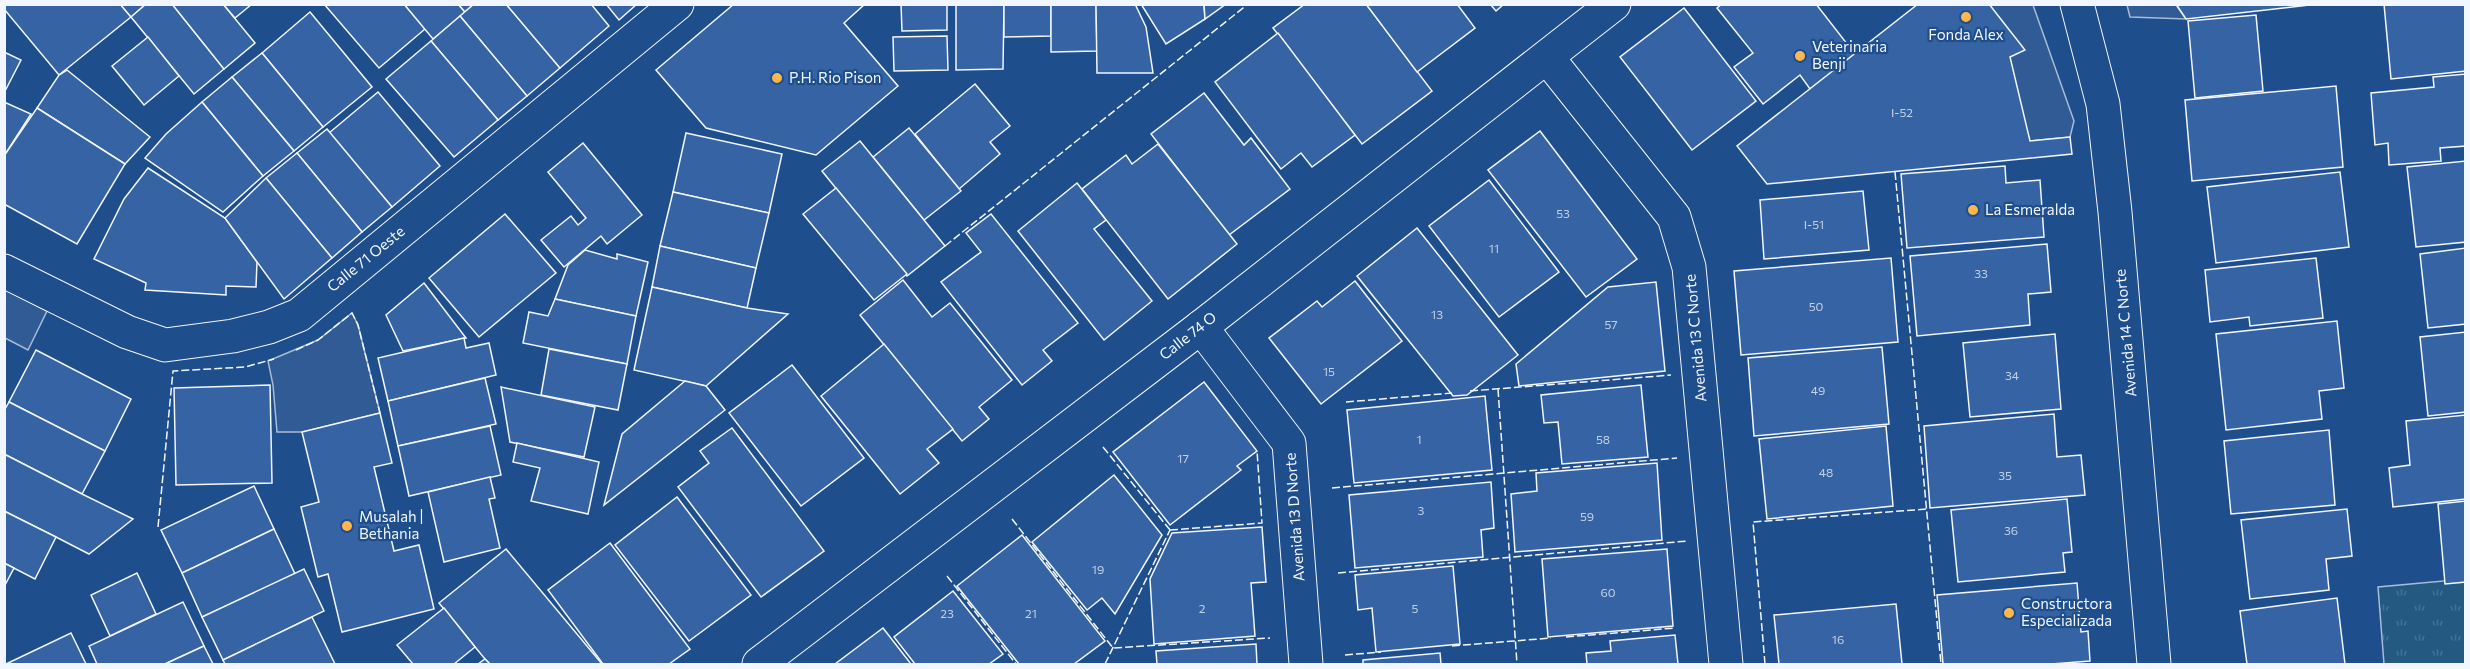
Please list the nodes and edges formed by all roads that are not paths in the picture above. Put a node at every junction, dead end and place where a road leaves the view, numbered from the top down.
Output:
1 (677, 4) edge
2 (1614, 4) edge
3 (2077, 4) edge
4 (1547, 57) junction
5 (4, 271) edge
6 (1201, 327) junction
7 (759, 664) edge
8 (1306, 664) edge
9 (1726, 664) edge
10 (2154, 664) edge

1 - 5 street, Calle 71 Oeste
2 - 4 street, Calle 74 O
3 - 10 street, Avenida 14 C Norte
4 - 6 street, Calle 74 O
4 - 9 street, Avenida 13 C Norte
6 - 7 street, Calle 74 O
6 - 8 street, Avenida 13 D Norte

